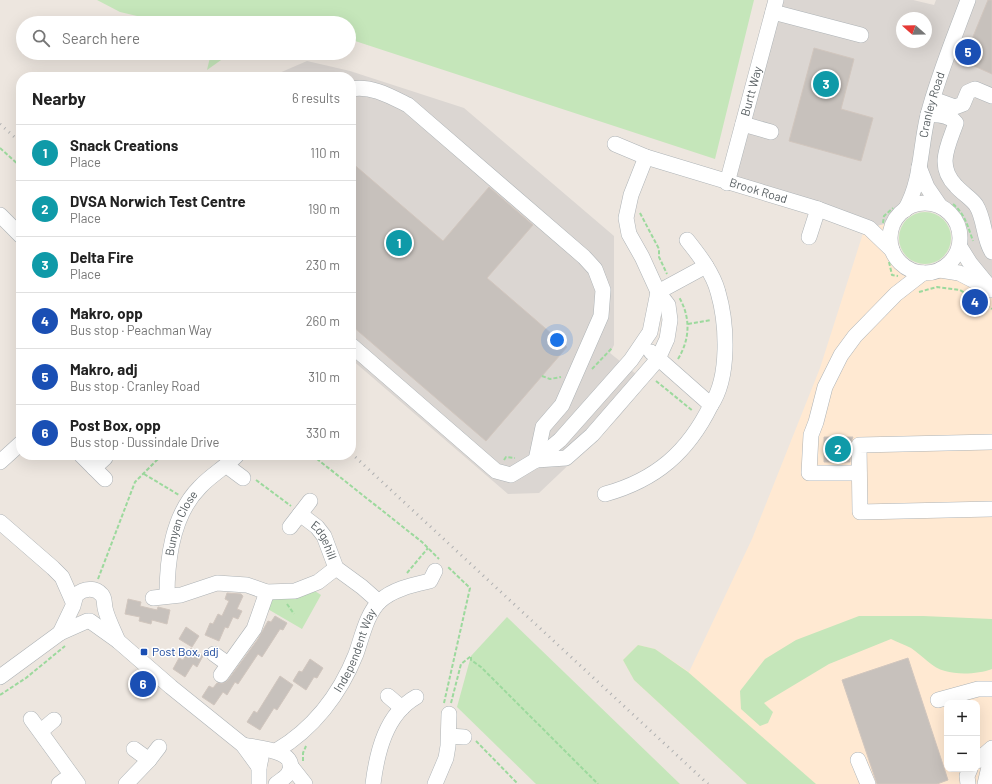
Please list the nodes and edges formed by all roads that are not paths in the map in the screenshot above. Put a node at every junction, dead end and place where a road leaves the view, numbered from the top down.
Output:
1 (968, 0) edge
2 (775, 6) edge
3 (861, 34) dead end
4 (356, 88) edge
5 (992, 96) edge
6 (933, 99) junction
7 (928, 114) junction
8 (743, 124) junction
9 (771, 132) dead end
10 (615, 144) dead end
11 (646, 158) junction
12 (919, 167) junction
13 (727, 183) junction
14 (944, 203) junction
15 (818, 210) junction
16 (906, 210) junction
17 (1, 219) edge
18 (895, 220) junction
19 (870, 228) junction
20 (16, 232) edge
21 (809, 237) dead end
22 (687, 240) dead end
23 (967, 246) junction
24 (992, 252) edge
25 (896, 256) junction
26 (706, 266) junction
27 (940, 270) junction
28 (923, 273) junction
29 (992, 289) edge
30 (658, 292) junction
31 (896, 294) junction
32 (642, 345) junction
33 (356, 349) edge
34 (658, 359) junction
35 (711, 405) junction
36 (992, 442) edge
37 (16, 448) edge
38 (86, 460) edge
39 (104, 460) edge
40 (536, 460) junction
41 (232, 461) edge
42 (0, 462) edge
43 (859, 473) junction
44 (243, 478) road end
45 (605, 494) dead end
46 (310, 501) dead end
47 (992, 509) edge
48 (300, 514) junction
49 (290, 527) dead end
50 (3, 530) edge
51 (336, 568) junction
52 (62, 577) junction
53 (435, 581) dead end
54 (92, 586) junction
55 (268, 592) junction
56 (379, 602) junction
57 (73, 604) junction
58 (105, 608) junction
59 (89, 621) junction
60 (63, 639) junction
61 (118, 641) junction
62 (214, 654) dead end
63 (0, 677) edge
64 (992, 689) edge
65 (388, 696) dead end
66 (416, 697) dead end
67 (938, 700) dead end
68 (402, 708) junction
69 (31, 719) dead end
70 (54, 720) dead end
71 (41, 731) junction
72 (469, 738) road end
73 (294, 740) junction
74 (243, 745) junction
75 (158, 747) dead end
76 (992, 748) edge
77 (134, 749) dead end
78 (274, 751) junction
79 (992, 754) edge
80 (980, 758) edge
81 (149, 760) junction
82 (858, 760) dead end
83 (289, 763) junction
84 (969, 772) edge
85 (259, 774) edge
86 (75, 779) edge
87 (282, 782) edge
88 (59, 784) edge
89 (126, 784) edge
90 (305, 784) edge
91 (373, 784) edge
92 (435, 784) edge
93 (868, 784) edge
94 (968, 784) edge
95 (985, 784) edge

1 - 6 street, Cranley Road
2 - 3 street
2 - 8 street, Burtt Way
4 - 40 street
5 - 6 street
6 - 7 street, Cranley Road
7 - 12 street, Cranley Road
7 - 24 street
8 - 9 street
8 - 13 street, Burtt Way
10 - 11 street, Brook Road
11 - 13 street, Brook Road
11 - 30 street
12 - 14 street, Cranley Road
12 - 16 street, Cranley Road
13 - 15 street, Brook Road
14 - 16 street
14 - 23 street
15 - 19 street, Brook Road
15 - 21 street
16 - 18 street
17 - 20 street
18 - 19 street
18 - 25 street
19 - 25 street, Brook Road
22 - 26 street
23 - 27 street
23 - 29 street
25 - 28 street
25 - 31 street
26 - 30 street
26 - 35 street
27 - 28 street
27 - 29 street
28 - 31 street
30 - 32 street
30 - 34 street
31 - 43 street
32 - 34 street
32 - 40 street
33 - 40 street
34 - 35 street
34 - 40 street
35 - 45 street
36 - 43 street
37 - 42 street
38 - 39 street
41 - 44 street, Bunyan Close
41 - 55 street, Bunyan Close
43 - 47 street
46 - 48 street, Edgehill
48 - 49 street, Edgehill
48 - 51 street, Edgehill
50 - 52 street
51 - 55 street, Bunyan Close
51 - 56 street, Edgehill
52 - 54 street
52 - 57 street
53 - 56 street, Independent Way
54 - 57 street
54 - 58 street
55 - 62 street
56 - 73 street, Independent Way
57 - 59 street
57 - 60 street
58 - 59 street
58 - 61 street
59 - 60 street
59 - 61 street
60 - 63 street
61 - 74 street
64 - 67 street
65 - 68 street
66 - 68 street
68 - 91 street
69 - 71 street
70 - 71 street
71 - 86 street
72 - 92 street
73 - 78 street, Independent Way
73 - 83 street
74 - 78 street
74 - 85 street
75 - 81 street
76 - 80 street
77 - 81 street
78 - 83 street
78 - 85 street
79 - 95 street
81 - 89 street
82 - 93 street
83 - 87 street
83 - 90 street
84 - 94 street
85 - 87 street
86 - 88 street

